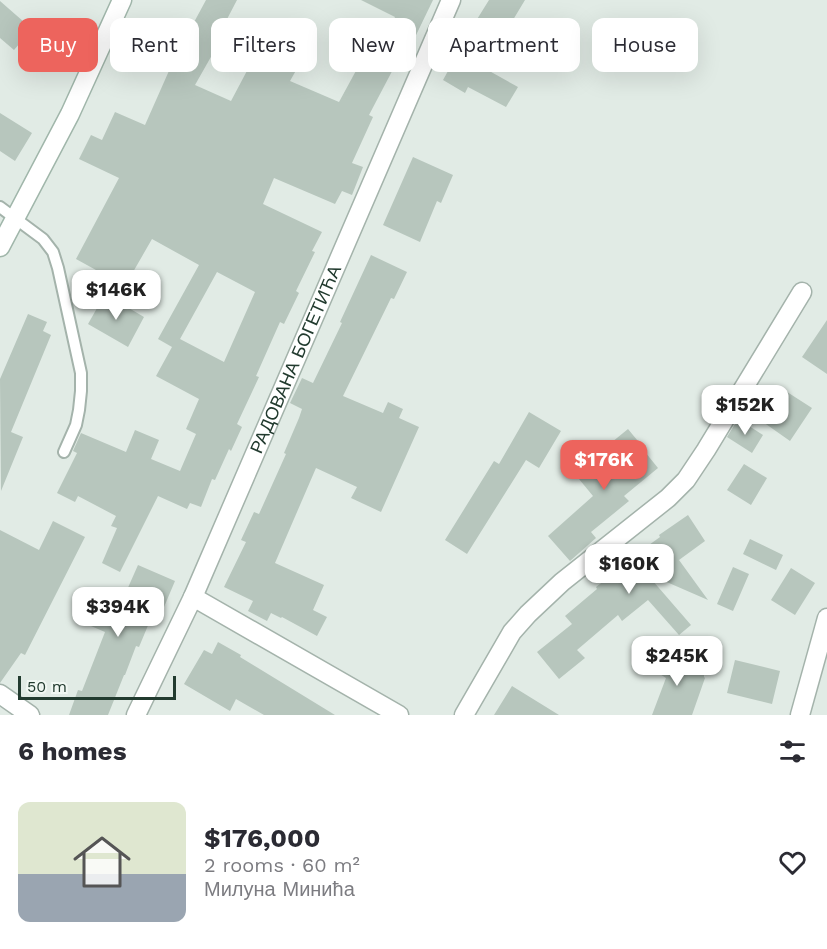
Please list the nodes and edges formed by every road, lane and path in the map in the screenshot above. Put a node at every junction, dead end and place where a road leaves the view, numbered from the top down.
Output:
1 (122, 0) edge
2 (451, 0) edge
3 (0, 207) edge
4 (16, 218) junction
5 (0, 247) edge
6 (802, 292) dead end
7 (64, 452) dead end
8 (193, 597) junction
9 (827, 618) edge
10 (0, 694) edge
11 (30, 715) edge
12 (136, 715) edge
13 (399, 715) edge
14 (464, 715) edge
15 (800, 715) edge

1 - 4 street
2 - 8 street, РАДОВАНА БОГЕТИЋА
3 - 4 lane
4 - 5 street
4 - 7 lane
6 - 14 street
8 - 12 street, РАДОВАНА БОГЕТИЋА
8 - 13 street
9 - 15 street
10 - 11 street

